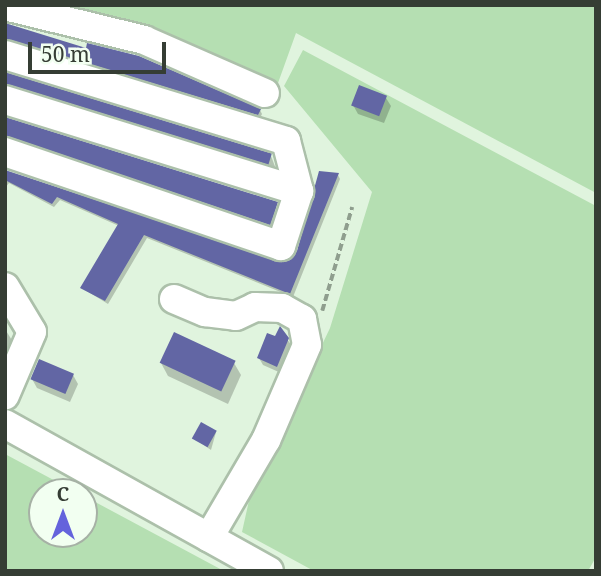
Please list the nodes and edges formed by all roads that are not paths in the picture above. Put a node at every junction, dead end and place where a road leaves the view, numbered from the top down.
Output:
1 (5, 6) edge
2 (5, 55) edge
3 (265, 93) dead end
4 (5, 100) edge
5 (5, 152) edge
6 (299, 191) junction
7 (5, 287) edge
8 (174, 299) dead end
9 (5, 395) edge
10 (5, 424) edge
11 (209, 537) junction
12 (269, 571) edge

1 - 3 street
2 - 6 street
4 - 6 street
5 - 6 street
7 - 9 street
8 - 11 street
10 - 11 street
11 - 12 street

